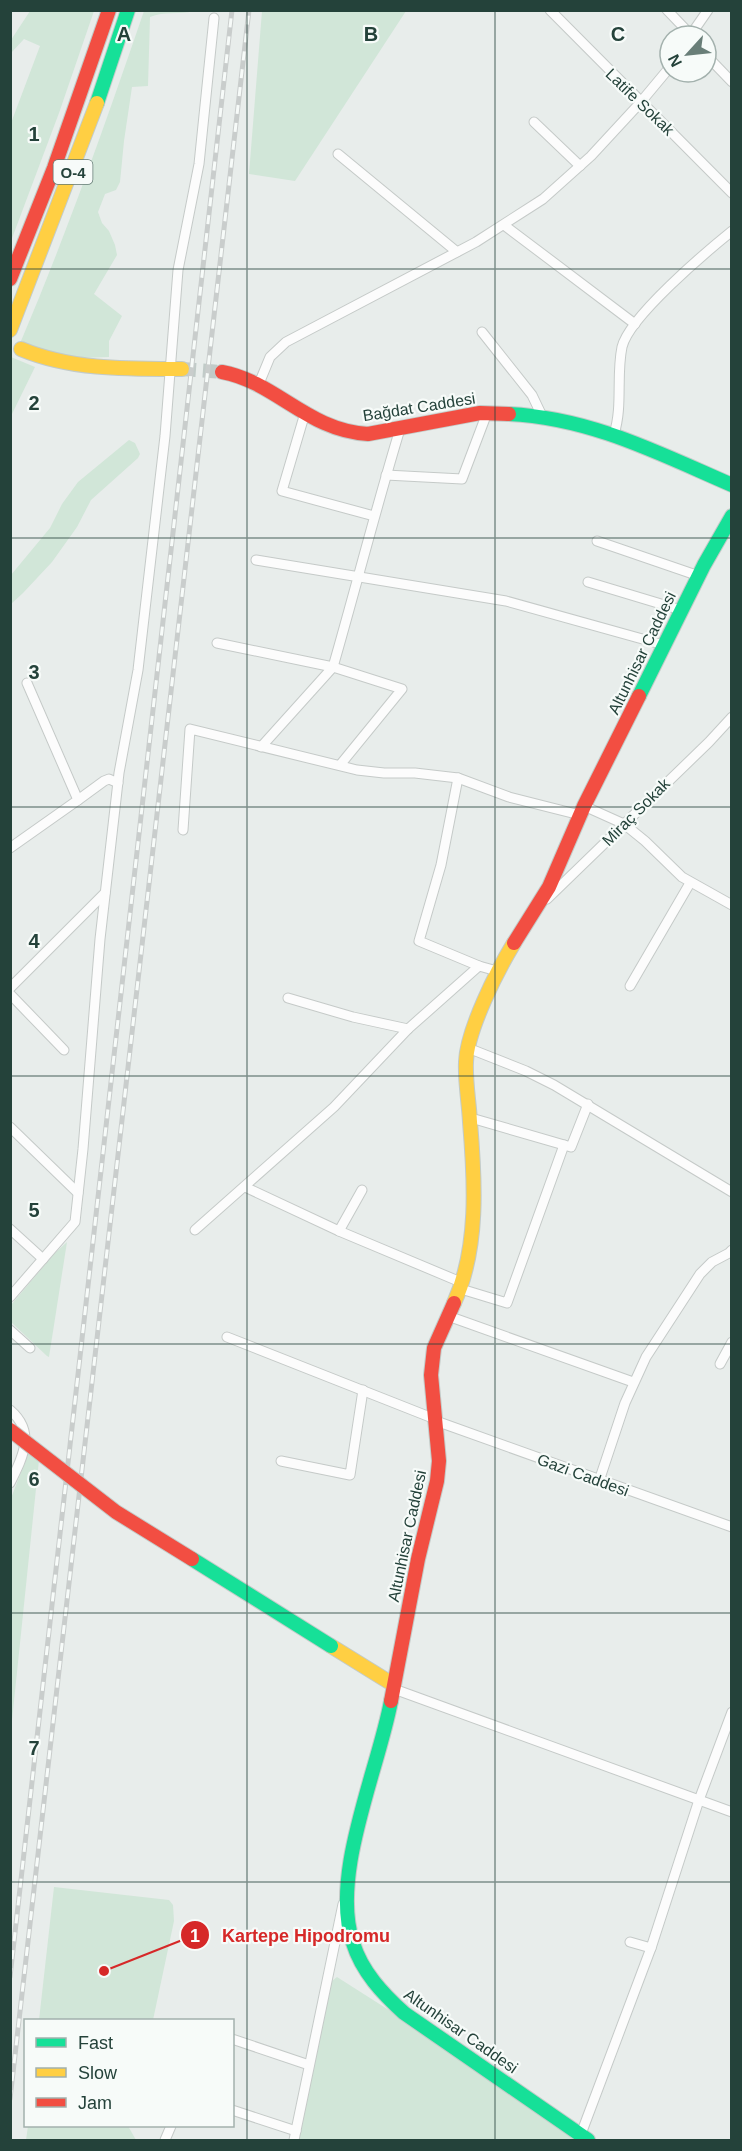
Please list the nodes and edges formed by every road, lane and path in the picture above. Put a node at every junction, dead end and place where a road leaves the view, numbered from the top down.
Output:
1 (109, 10) edge
2 (128, 10) edge
3 (550, 10) edge
4 (668, 10) edge
5 (708, 10) edge
6 (214, 18) dead end
7 (681, 24) edge
8 (698, 24) edge
9 (718, 67) edge
10 (731, 80) edge
11 (658, 81) edge
12 (640, 103) junction
13 (534, 122) dead end
14 (338, 154) dead end
15 (580, 166) junction
16 (732, 193) edge
17 (504, 225) junction
18 (732, 231) edge
19 (457, 252) junction
20 (10, 279) edge
21 (635, 324) junction
22 (10, 330) edge
23 (482, 332) dead end
24 (21, 349) dead end
25 (176, 369) junction
26 (222, 372) tunnel mouth
27 (258, 386) junction
28 (305, 413) junction
29 (487, 413) junction
30 (543, 417) junction
31 (400, 429) junction
32 (614, 434) junction
33 (386, 475) junction
34 (732, 485) edge
35 (374, 516) junction
36 (732, 516) edge
37 (597, 541) dead end
38 (256, 560) dead end
39 (359, 576) junction
40 (699, 576) junction
41 (588, 582) dead end
42 (681, 610) junction
43 (216, 643) dead end
44 (664, 645) junction
45 (333, 667) junction
46 (27, 683) dead end
47 (732, 717) edge
48 (261, 747) junction
49 (340, 765) junction
50 (458, 778) junction
51 (118, 783) junction
52 (78, 800) junction
53 (582, 811) junction
54 (624, 824) junction
55 (183, 830) dead end
56 (11, 846) edge
57 (690, 883) junction
58 (105, 893) junction
59 (732, 905) edge
60 (539, 907) junction
61 (479, 966) junction
62 (497, 971) junction
63 (630, 986) dead end
64 (10, 988) edge
65 (10, 994) edge
66 (288, 998) dead end
67 (408, 1029) junction
68 (468, 1048) junction
69 (64, 1050) dead end
70 (588, 1104) junction
71 (471, 1118) junction
72 (10, 1127) edge
73 (564, 1145) junction
74 (245, 1186) junction
75 (362, 1190) dead end
76 (78, 1192) junction
77 (732, 1192) edge
78 (10, 1229) edge
79 (195, 1230) dead end
80 (339, 1231) junction
81 (731, 1253) edge
82 (43, 1259) junction
83 (462, 1286) junction
84 (10, 1297) edge
85 (448, 1316) junction
86 (10, 1330) edge
87 (228, 1337) dead end
88 (732, 1342) edge
89 (30, 1348) dead end
90 (720, 1364) dead end
91 (633, 1382) junction
92 (363, 1390) junction
93 (10, 1410) edge
94 (435, 1420) junction
95 (10, 1430) edge
96 (281, 1461) dead end
97 (599, 1481) junction
98 (10, 1483) edge
99 (732, 1527) edge
100 (394, 1687) junction
101 (732, 1712) edge
102 (699, 1800) junction
103 (732, 1812) edge
104 (346, 1887) junction
105 (630, 1942) dead end
106 (651, 1948) junction
107 (234, 2039) edge
108 (309, 2065) junction
109 (234, 2110) edge
110 (295, 2136) edge
111 (584, 2137) edge

1 - 20 main road, O-4
2 - 22 main road, O-4
3 - 12 street, Latife Sokak
4 - 7 street
5 - 8 street
6 - 25 street
9 - 10 street
11 - 12 street
12 - 15 street
12 - 16 street, Latife Sokak
13 - 15 street
14 - 19 street
15 - 17 street
17 - 19 street
17 - 21 street
18 - 21 street
19 - 27 street
21 - 32 street
23 - 30 street
24 - 25 main road
25 - 51 street
26 - 27 main road, Bağdat Caddesi
27 - 28 main road, Bağdat Caddesi
28 - 31 main road, Bağdat Caddesi
28 - 35 street
29 - 30 main road, Bağdat Caddesi
29 - 31 main road, Bağdat Caddesi
29 - 33 street
30 - 32 main road, Bağdat Caddesi
31 - 33 street
32 - 34 main road, Bağdat Caddesi
33 - 35 street
35 - 39 street
36 - 40 main road, Altunhisar Caddesi
37 - 40 street
38 - 39 street
39 - 44 street
39 - 45 street
40 - 42 main road, Altunhisar Caddesi
41 - 42 street
42 - 44 main road, Altunhisar Caddesi
43 - 45 street
44 - 53 main road, Altunhisar Caddesi
45 - 48 street
45 - 49 street
46 - 52 street
47 - 54 street, Miraç Sokak
48 - 49 street
48 - 55 street
49 - 50 street
50 - 53 street
50 - 61 street
51 - 52 street
51 - 58 street
52 - 56 street
53 - 54 street
53 - 60 main road, Altunhisar Caddesi
54 - 57 street
54 - 60 street, Miraç Sokak
57 - 59 street
57 - 63 street
58 - 64 street
58 - 76 street
60 - 62 main road, Altunhisar Caddesi
61 - 62 street
61 - 67 street
62 - 68 main road, Altunhisar Caddesi
65 - 69 street
66 - 67 street
67 - 74 street
68 - 70 street
68 - 71 main road, Altunhisar Caddesi
70 - 73 street
70 - 77 street
71 - 73 street
71 - 83 main road, Altunhisar Caddesi
72 - 76 street
73 - 83 street
74 - 79 street
74 - 80 street
75 - 80 street
76 - 82 street
78 - 82 street
80 - 83 street
81 - 91 street
82 - 84 street
83 - 85 main road, Altunhisar Caddesi
85 - 91 street
85 - 94 main road, Altunhisar Caddesi
86 - 89 street
87 - 92 street, Gazi Caddesi
88 - 90 street
91 - 97 street
92 - 94 street, Gazi Caddesi
92 - 96 street
93 - 98 street
94 - 97 street, Gazi Caddesi
94 - 100 main road, Altunhisar Caddesi
95 - 100 main road, bridge
97 - 99 street, Gazi Caddesi
100 - 102 street
100 - 104 main road, Altunhisar Caddesi
101 - 102 street
102 - 103 street
102 - 106 street
104 - 108 street
104 - 111 main road, Altunhisar Caddesi
105 - 106 street
106 - 111 street
107 - 108 street
108 - 110 street
109 - 110 street

